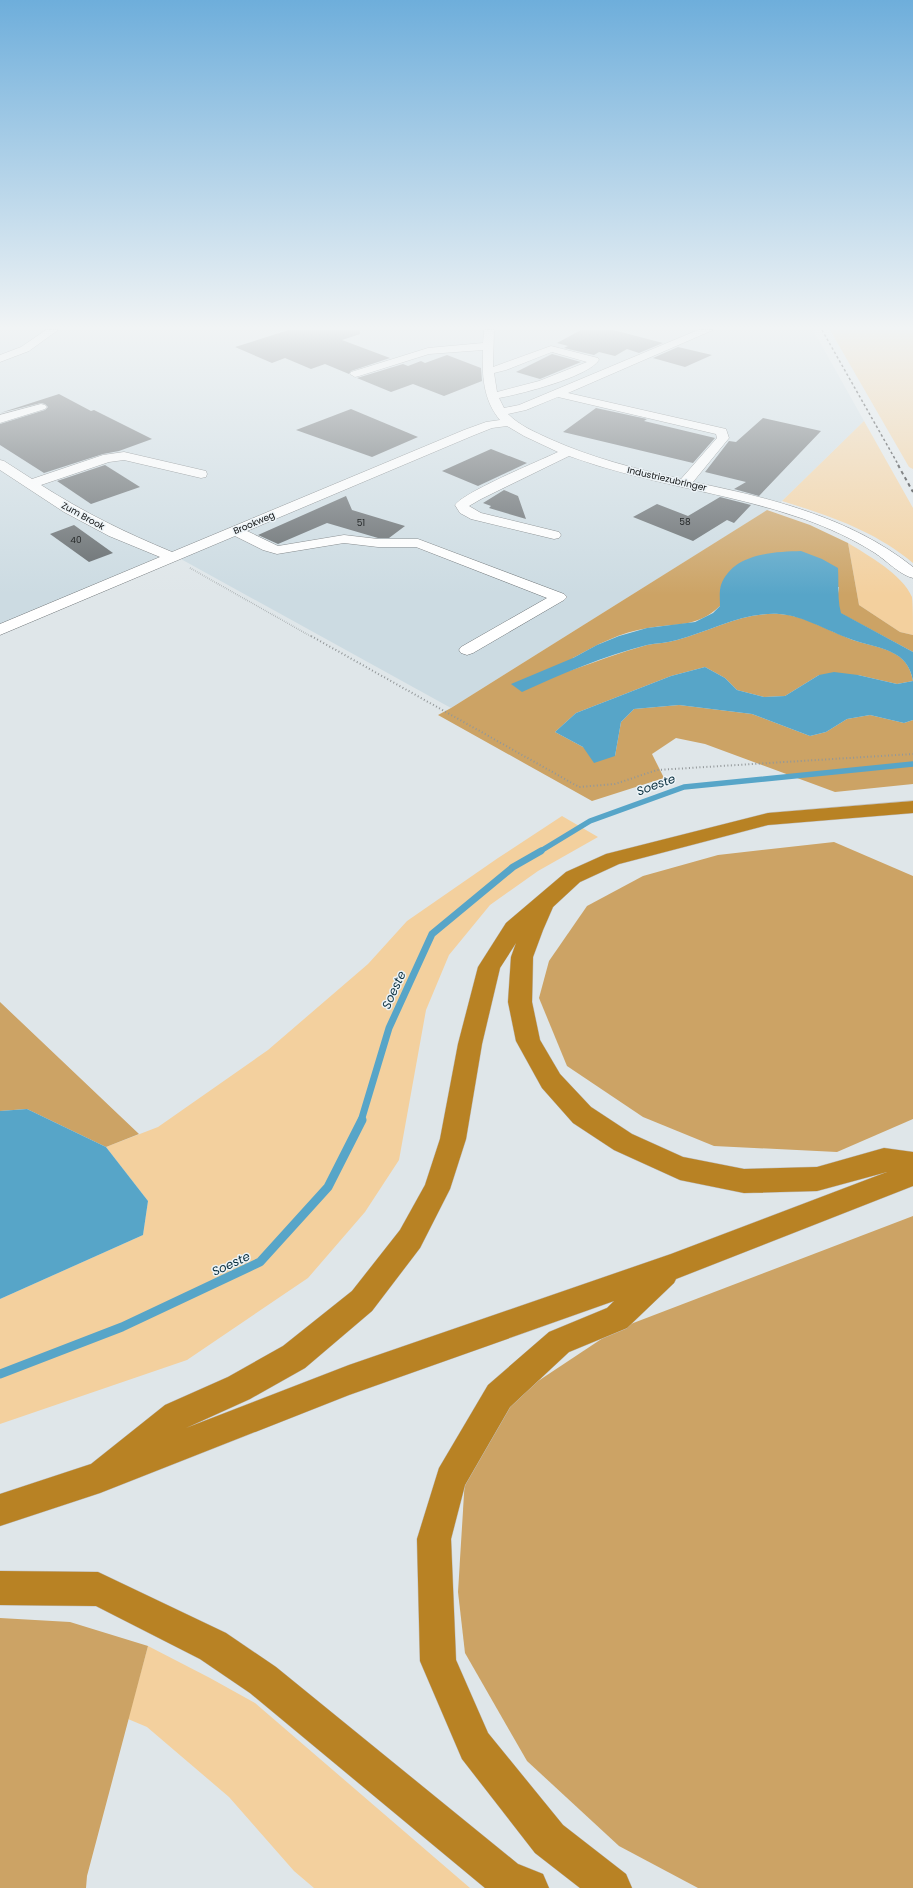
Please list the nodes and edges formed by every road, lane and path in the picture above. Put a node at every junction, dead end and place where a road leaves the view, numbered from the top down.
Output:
1 (503, 418) edge
2 (507, 418) edge
3 (662, 418) edge
4 (445, 443) junction
5 (459, 451) dead end
6 (567, 452) junction
7 (0, 464) edge
8 (201, 474) dead end
9 (685, 483) junction
10 (30, 484) junction
11 (236, 530) junction
12 (554, 535) dead end
13 (171, 558) junction
14 (913, 574) edge
15 (0, 630) edge
16 (467, 650) dead end
17 (913, 754) edge
18 (913, 807) edge
19 (546, 902) junction
20 (913, 1164) edge
21 (913, 1174) edge
22 (671, 1267) junction
23 (100, 1476) junction
24 (0, 1510) edge
25 (0, 1588) edge
26 (529, 1888) edge
27 (612, 1888) edge

1 - 4 street, Brookweg
2 - 6 street, Industriezubringer
3 - 9 street
4 - 5 street
4 - 11 street, Brookweg
6 - 9 street, Industriezubringer
6 - 12 street
7 - 10 street, Zum Brook
8 - 10 street
9 - 14 street, Industriezubringer
10 - 13 street, Zum Brook
11 - 13 street, Brookweg
11 - 16 street
13 - 15 street, Brookweg
13 - 17 path
18 - 19 highway
19 - 20 highway
19 - 23 highway
21 - 22 highway
22 - 23 highway
22 - 27 highway
23 - 24 highway
25 - 26 highway

